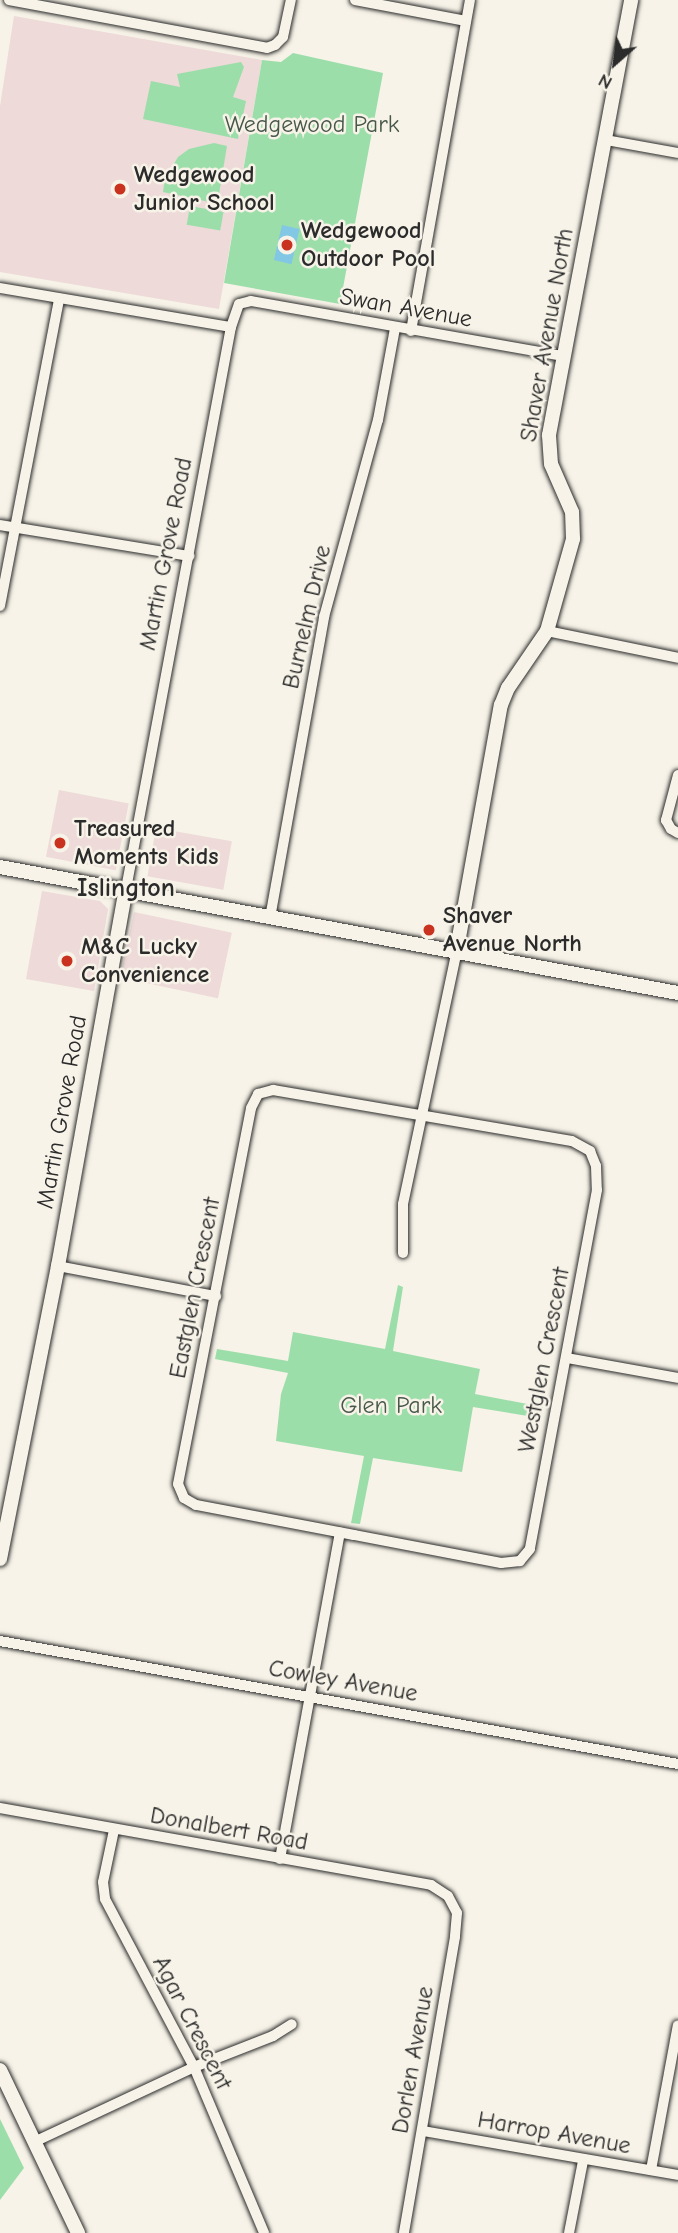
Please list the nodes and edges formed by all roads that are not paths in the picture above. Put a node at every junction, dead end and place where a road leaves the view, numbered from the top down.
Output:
1 (9, 0) edge
2 (291, 0) edge
3 (355, 0) edge
4 (470, 0) edge
5 (631, 0) edge
6 (466, 21) junction
7 (606, 141) junction
8 (678, 153) edge
9 (0, 288) edge
10 (59, 299) junction
11 (241, 302) joint
12 (231, 327) junction
13 (395, 328) junction
14 (411, 331) junction
15 (564, 356) junction
16 (0, 525) edge
17 (15, 527) junction
18 (189, 556) junction
19 (0, 607) edge
20 (547, 631) junction
21 (678, 657) edge
22 (678, 775) edge
23 (678, 833) edge
24 (0, 867) edge
25 (126, 889) junction
26 (270, 918) junction
27 (456, 954) junction
28 (678, 993) edge
29 (423, 1114) junction
30 (403, 1254) dead end
31 (58, 1266) junction
32 (216, 1296) junction
33 (567, 1358) junction
34 (678, 1378) edge
35 (340, 1532) junction
36 (0, 1559) edge
37 (0, 1642) edge
38 (312, 1697) junction
39 (678, 1764) edge
40 (0, 1808) edge
41 (114, 1830) junction
42 (280, 1859) junction
43 (448, 1896) joint
44 (292, 2024) dead end
45 (678, 2025) edge
46 (194, 2067) junction
47 (0, 2070) edge
48 (423, 2131) junction
49 (34, 2142) junction
50 (583, 2161) junction
51 (651, 2170) junction
52 (678, 2175) edge
53 (78, 2233) edge
54 (264, 2233) edge
55 (404, 2233) edge
56 (569, 2233) edge

1 - 2 street
3 - 6 street
4 - 6 street
5 - 7 main road, Shaver Avenue North
6 - 14 street
7 - 8 street
7 - 15 main road, Shaver Avenue North
9 - 10 street
10 - 12 street
10 - 17 street
11 - 12 street, Martin Grove Road
11 - 13 street, Swan Avenue
12 - 18 street, Martin Grove Road
13 - 14 street, Swan Avenue
13 - 26 street, Burnelm Drive
14 - 15 street, Swan Avenue
15 - 20 main road, Shaver Avenue North
16 - 17 street
17 - 18 street
17 - 19 street
18 - 25 street, Martin Grove Road
20 - 21 street
20 - 27 main road, Shaver Avenue North
22 - 23 street
24 - 25 main road
25 - 26 main road
25 - 31 main road, Martin Grove Road
26 - 27 main road
27 - 28 main road
27 - 29 street, Shaver Avenue North
29 - 30 street, Shaver Avenue North
29 - 32 street, Eastglen Crescent
29 - 33 street, Westglen Crescent
31 - 32 street
31 - 36 main road, Martin Grove Road
32 - 35 street, Eastglen Crescent
33 - 34 street
33 - 35 street, Westglen Crescent
35 - 38 street
37 - 38 street, Cowley Avenue
38 - 39 street, Cowley Avenue
38 - 42 street
40 - 41 street, Donalbert Road
41 - 42 street, Donalbert Road
41 - 46 street, Agar Crescent
42 - 43 street, Donalbert Road
43 - 48 street, Dorlen Avenue
44 - 46 street
45 - 51 street
46 - 49 street
46 - 54 street, Agar Crescent
47 - 49 main road
48 - 50 street, Harrop Avenue
48 - 55 street, Dorlen Avenue
49 - 53 main road
50 - 51 street, Harrop Avenue
50 - 56 street
51 - 52 street, Harrop Avenue

